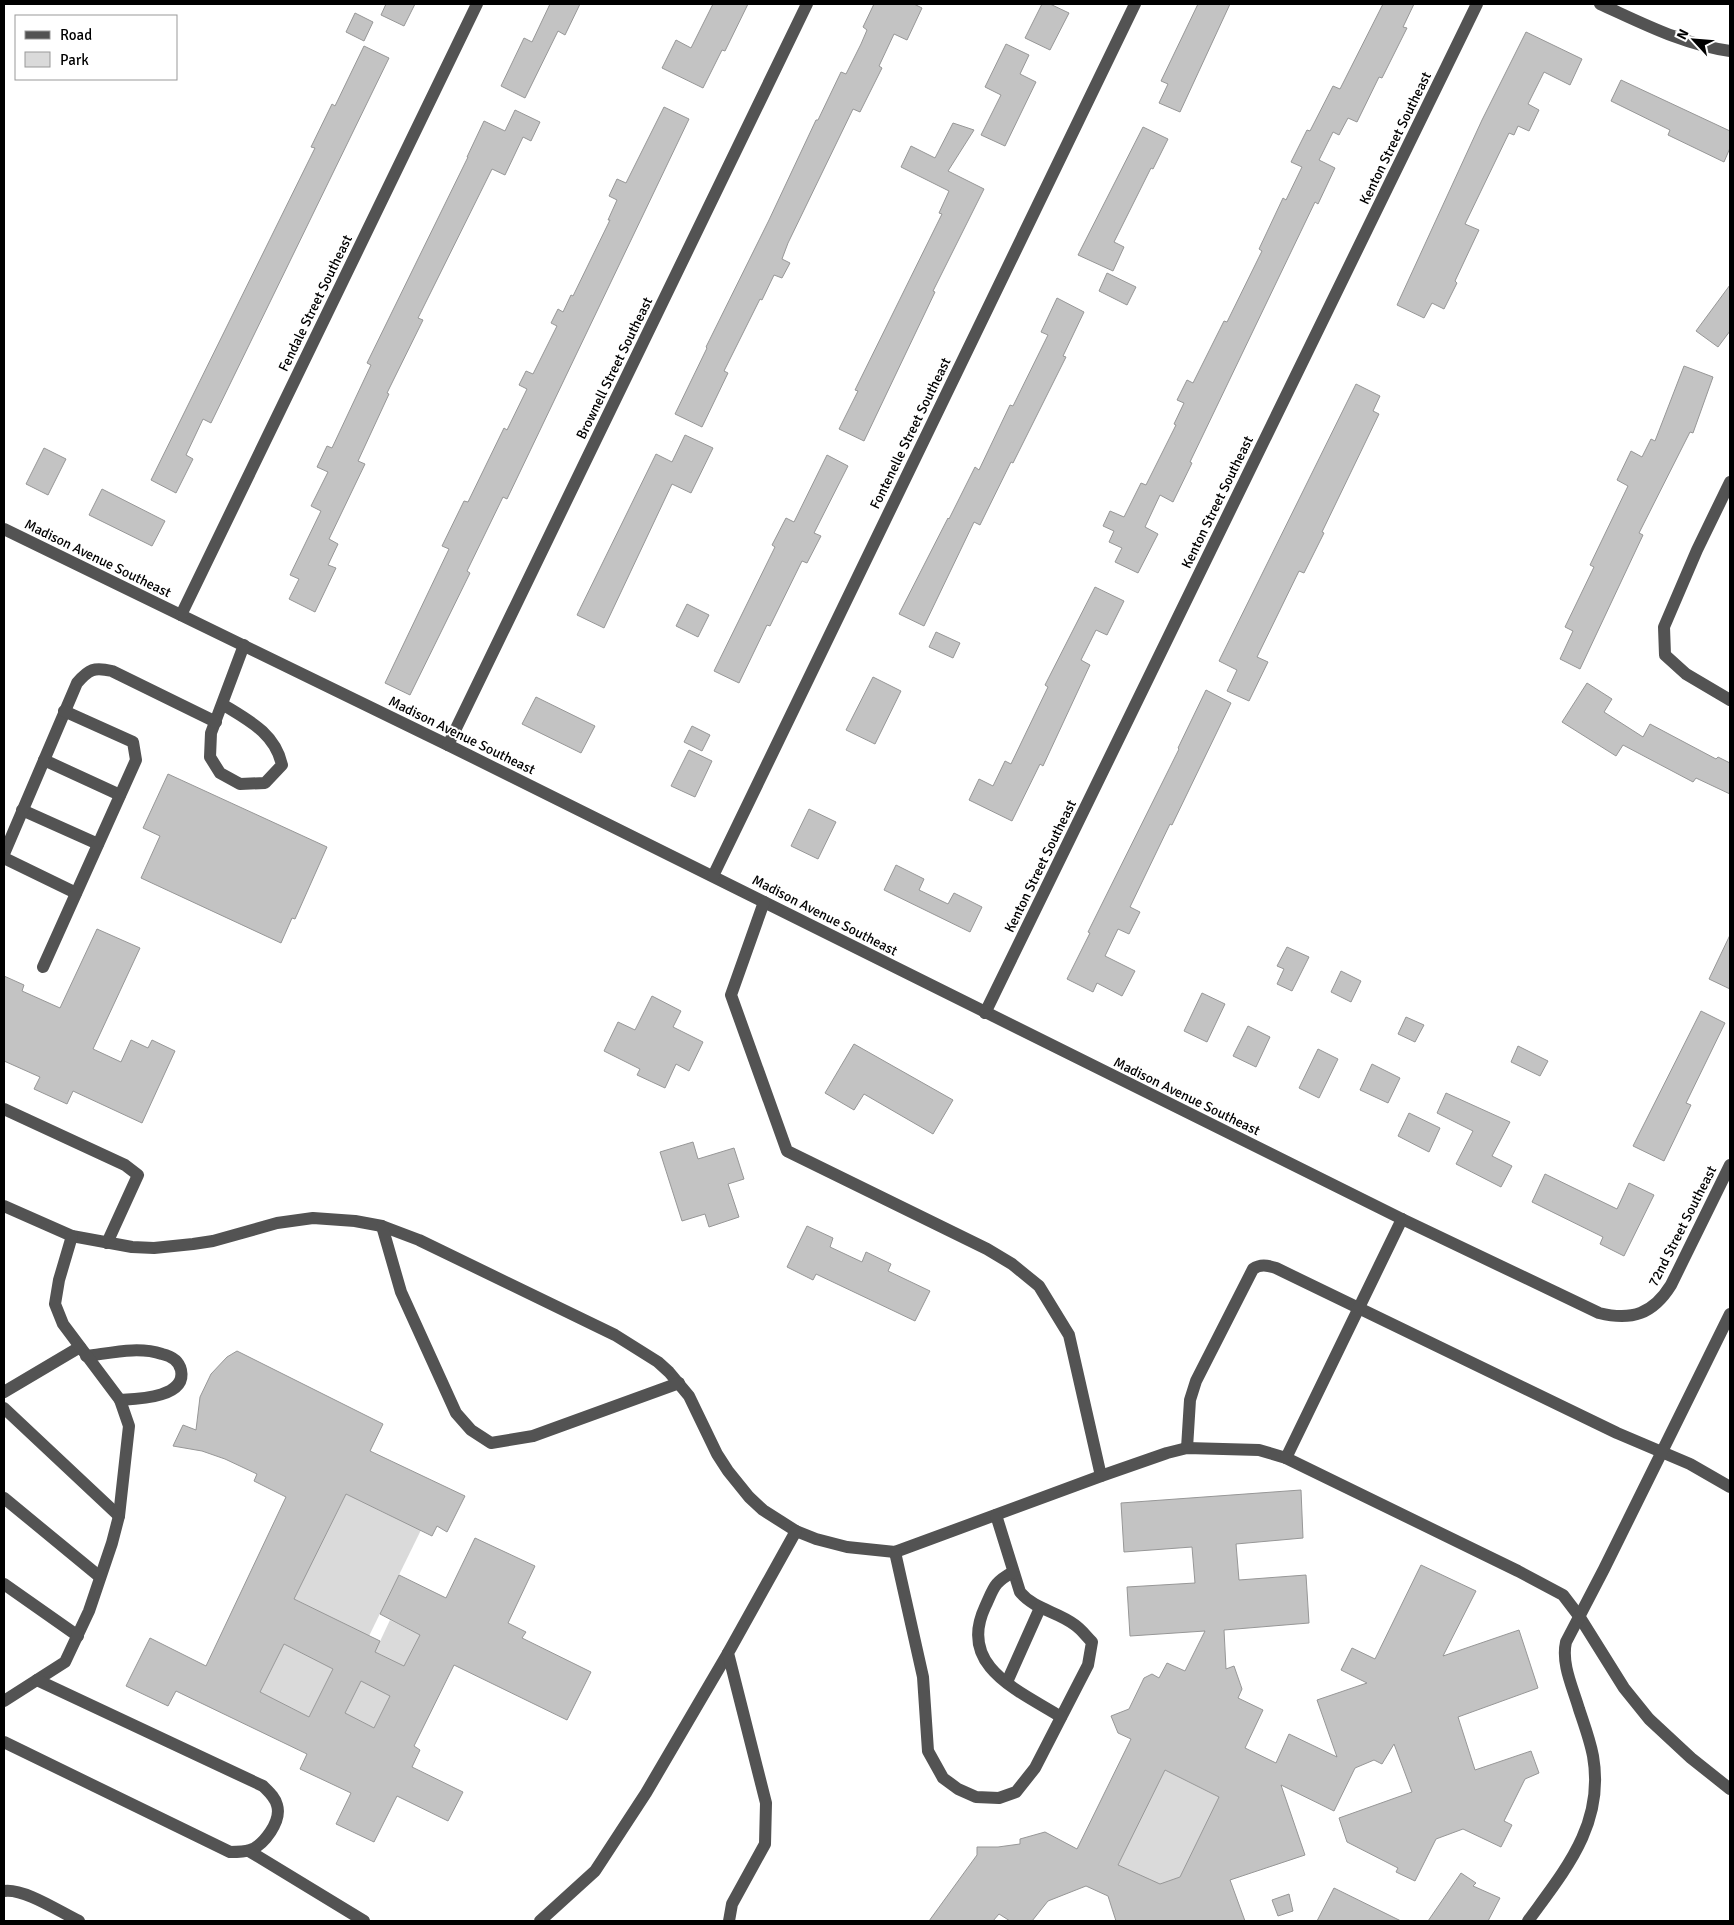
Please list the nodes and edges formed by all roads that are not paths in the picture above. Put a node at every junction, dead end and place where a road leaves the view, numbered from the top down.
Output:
1 (477, 4) edge
2 (808, 4) edge
3 (1135, 4) edge
4 (1477, 4) edge
5 (1600, 4) edge
6 (1730, 51) edge
7 (1730, 482) edge
8 (4, 529) edge
9 (181, 615) junction
10 (244, 645) junction
11 (1730, 700) edge
12 (222, 704) junction
13 (64, 711) junction
14 (216, 722) junction
15 (448, 745) junction
16 (44, 760) junction
17 (120, 795) junction
18 (22, 810) junction
19 (98, 844) junction
20 (4, 856) edge
21 (713, 876) junction
22 (76, 893) junction
23 (764, 902) junction
24 (43, 967) dead end
25 (985, 1012) junction
26 (4, 1109) edge
27 (1730, 1166) edge
28 (4, 1206) edge
29 (1402, 1218) junction
30 (382, 1226) junction
31 (72, 1236) junction
32 (107, 1243) junction
33 (1358, 1308) junction
34 (1730, 1314) edge
35 (1635, 1315) joint
36 (83, 1352) junction
37 (679, 1383) junction
38 (4, 1392) edge
39 (120, 1400) junction
40 (4, 1408) edge
41 (1187, 1448) junction
42 (1662, 1452) junction
43 (1286, 1458) junction
44 (1101, 1476) junction
45 (1730, 1486) edge
46 (4, 1498) edge
47 (996, 1515) junction
48 (119, 1516) junction
49 (796, 1531) junction
50 (895, 1552) junction
51 (1012, 1572) junction
52 (100, 1577) junction
53 (4, 1584) edge
54 (1040, 1608) junction
55 (1579, 1616) junction
56 (78, 1636) junction
57 (728, 1653) junction
58 (37, 1680) junction
59 (1007, 1682) junction
60 (4, 1701) edge
61 (1061, 1717) junction
62 (4, 1742) edge
63 (1729, 1785) edge
64 (249, 1850) junction
65 (4, 1891) edge
66 (79, 1921) edge
67 (364, 1921) edge
68 (540, 1921) edge
69 (729, 1921) edge
70 (1528, 1921) edge

1 - 9 street, Fendale Street Southeast
2 - 15 street, Brownell Street Southeast
3 - 21 street, Fontenelle Street Southeast
4 - 25 street, Kenton Street Southeast
5 - 6 street
7 - 11 street
8 - 9 street, Madison Avenue Southeast
9 - 10 street, Madison Avenue Southeast
10 - 12 street
10 - 15 street, Madison Avenue Southeast
12 - 14 street
12 - 14 street
13 - 14 street
13 - 16 street
13 - 17 street
15 - 21 street, Madison Avenue Southeast
16 - 17 street
16 - 18 street
17 - 19 street
18 - 19 street
18 - 20 street
19 - 22 street
20 - 22 street
21 - 23 street, Madison Avenue Southeast
22 - 24 street
23 - 25 street, Madison Avenue Southeast
23 - 44 street
25 - 29 street, Madison Avenue Southeast
26 - 32 street
27 - 35 street, 72nd Street Southeast
28 - 31 street
29 - 33 street
29 - 35 street, Madison Avenue Southeast
30 - 32 street
30 - 37 street
30 - 37 street
31 - 32 street
31 - 36 street
33 - 41 street
33 - 42 street
33 - 43 street
34 - 42 street
36 - 38 street
36 - 39 street
36 - 39 street
37 - 49 street
39 - 48 street
40 - 48 street
41 - 43 street
41 - 44 street
42 - 45 street
42 - 55 street
43 - 55 street
44 - 47 street
46 - 52 street
47 - 50 street
47 - 51 street
48 - 52 street
49 - 50 street
49 - 57 street
50 - 61 street
51 - 54 street
51 - 59 street
52 - 56 street
53 - 56 street
54 - 59 street
54 - 61 street
55 - 63 street
55 - 70 street
56 - 58 street
57 - 68 street
57 - 69 street
58 - 60 street
58 - 64 street
59 - 61 street
62 - 64 street
64 - 67 street
65 - 66 street

